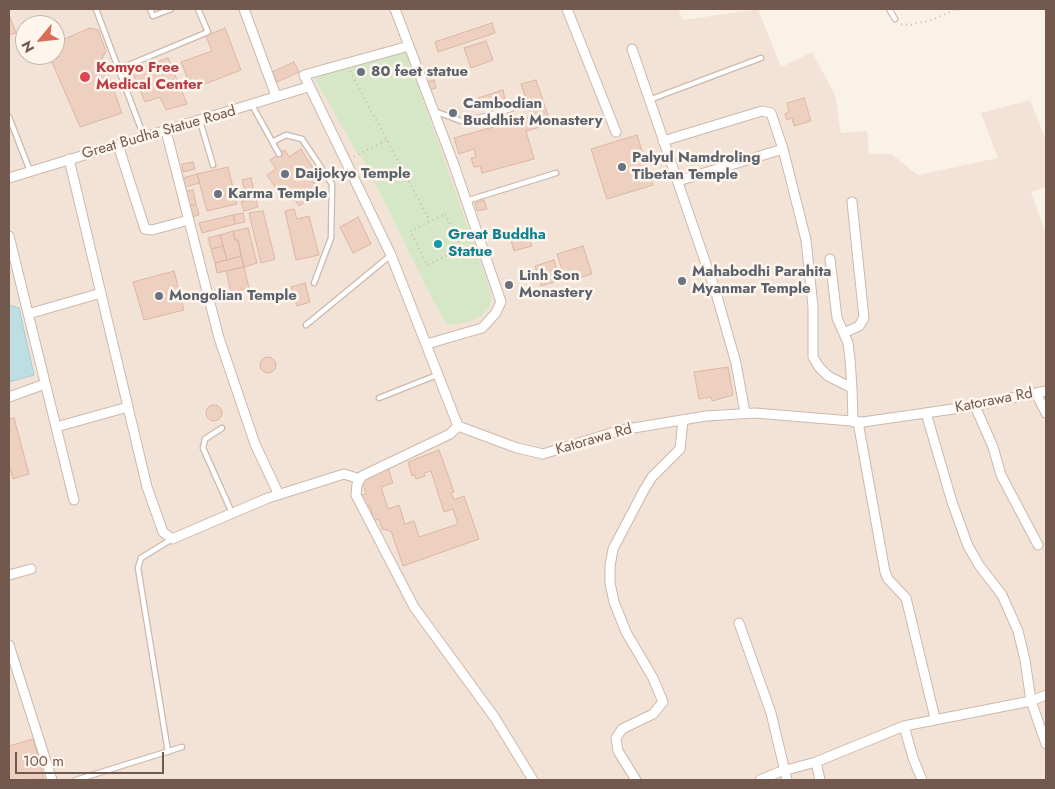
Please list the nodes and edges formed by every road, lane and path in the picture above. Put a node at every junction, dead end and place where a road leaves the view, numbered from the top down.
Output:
1 (96, 9) edge
2 (150, 9) edge
3 (171, 9) edge
4 (198, 9) edge
5 (244, 9) edge
6 (394, 9) edge
7 (568, 9) edge
8 (889, 9) edge
9 (964, 9) edge
10 (895, 19) joint
11 (409, 46) junction
12 (632, 49) dead end
13 (761, 58) dead end
14 (346, 63) junction
15 (119, 69) junction
16 (308, 87) junction
17 (276, 96) junction
18 (649, 100) junction
19 (252, 105) junction
20 (511, 110) dead end
21 (434, 111) junction
22 (9, 117) edge
23 (200, 121) junction
24 (166, 131) junction
25 (616, 132) dead end
26 (144, 137) junction
27 (387, 140) junction
28 (274, 141) junction
29 (663, 141) junction
30 (118, 145) junction
31 (783, 149) junction
32 (279, 154) dead end
33 (69, 159) junction
34 (345, 162) junction
35 (213, 165) dead end
36 (30, 171) junction
37 (556, 173) dead end
38 (9, 178) edge
39 (678, 181) junction
40 (466, 201) junction
41 (852, 202) dead end
42 (189, 220) junction
43 (430, 221) junction
44 (9, 236) edge
45 (391, 255) junction
46 (830, 259) dead end
47 (314, 284) dead end
48 (101, 294) junction
49 (28, 314) junction
50 (306, 325) dead end
51 (844, 333) junction
52 (427, 344) junction
53 (437, 375) junction
54 (45, 384) junction
55 (852, 388) junction
56 (1046, 391) edge
57 (1036, 393) junction
58 (9, 397) edge
59 (379, 398) dead end
60 (975, 406) junction
61 (128, 407) junction
62 (745, 413) junction
63 (926, 413) junction
64 (1046, 413) edge
65 (683, 420) junction
66 (855, 422) junction
67 (458, 426) junction
68 (56, 427) junction
69 (222, 428) dead end
70 (360, 479) junction
71 (279, 495) junction
72 (74, 500) dead end
73 (232, 513) junction
74 (172, 539) junction
75 (1038, 545) dead end
76 (31, 569) dead end
77 (9, 575) edge
78 (738, 623) dead end
79 (9, 644) edge
80 (1046, 695) edge
81 (1031, 701) junction
82 (935, 718) junction
83 (904, 726) junction
84 (1046, 744) edge
85 (182, 747) dead end
86 (168, 752) junction
87 (816, 762) junction
88 (784, 771) junction
89 (52, 780) edge
90 (76, 780) edge
91 (533, 780) edge
92 (636, 780) edge
93 (760, 780) edge
94 (787, 780) edge
95 (820, 780) edge
96 (922, 780) edge

1 - 15 lane
2 - 3 lane
4 - 15 lane
5 - 17 street
6 - 11 street
7 - 25 street
8 - 10 lane
9 - 10 path
11 - 14 street
11 - 21 street
12 - 18 street
13 - 18 lane
14 - 16 street
14 - 27 path
15 - 26 lane
16 - 17 street, Great Budha Statue Road
16 - 34 street
17 - 19 street, Great Budha Statue Road
18 - 29 street
19 - 23 street, Great Budha Statue Road
19 - 28 lane
20 - 21 lane
21 - 40 street
22 - 36 lane
23 - 24 street, Great Budha Statue Road
23 - 35 lane
24 - 26 street, Great Budha Statue Road
24 - 42 street
26 - 30 street, Great Budha Statue Road
27 - 34 path
27 - 43 path
28 - 32 lane
28 - 47 lane
29 - 31 street
29 - 39 street
30 - 33 street, Great Budha Statue Road
30 - 42 street
31 - 39 street
31 - 55 street
33 - 36 street, Great Budha Statue Road
33 - 48 street
34 - 45 street
36 - 38 street, Great Budha Statue Road
37 - 40 lane
39 - 62 street
40 - 52 street
41 - 51 street
42 - 71 street
43 - 43 path
44 - 49 street
45 - 50 lane
45 - 52 street
46 - 51 street
48 - 49 street
48 - 61 street
49 - 54 street
51 - 55 street
52 - 53 street
53 - 59 lane
53 - 67 street
54 - 58 street
54 - 68 street
55 - 66 street
56 - 57 street, Katorawa Rd
57 - 60 street, Katorawa Rd
57 - 64 street
60 - 63 street, Katorawa Rd
60 - 75 street
61 - 68 street
61 - 74 street
62 - 65 street, Katorawa Rd
62 - 66 street, Katorawa Rd
63 - 66 street, Katorawa Rd
63 - 81 street
65 - 67 street, Katorawa Rd
65 - 92 street
66 - 82 street
67 - 70 street
68 - 72 street
69 - 73 lane
70 - 71 street
70 - 91 street
71 - 73 street
73 - 74 street
74 - 86 lane
76 - 77 street
78 - 88 street
79 - 89 street
80 - 81 street
81 - 82 street
81 - 84 street
82 - 83 street
83 - 87 street
83 - 96 street
85 - 86 lane
86 - 90 lane
87 - 88 street
87 - 95 street
88 - 93 street
88 - 94 street

